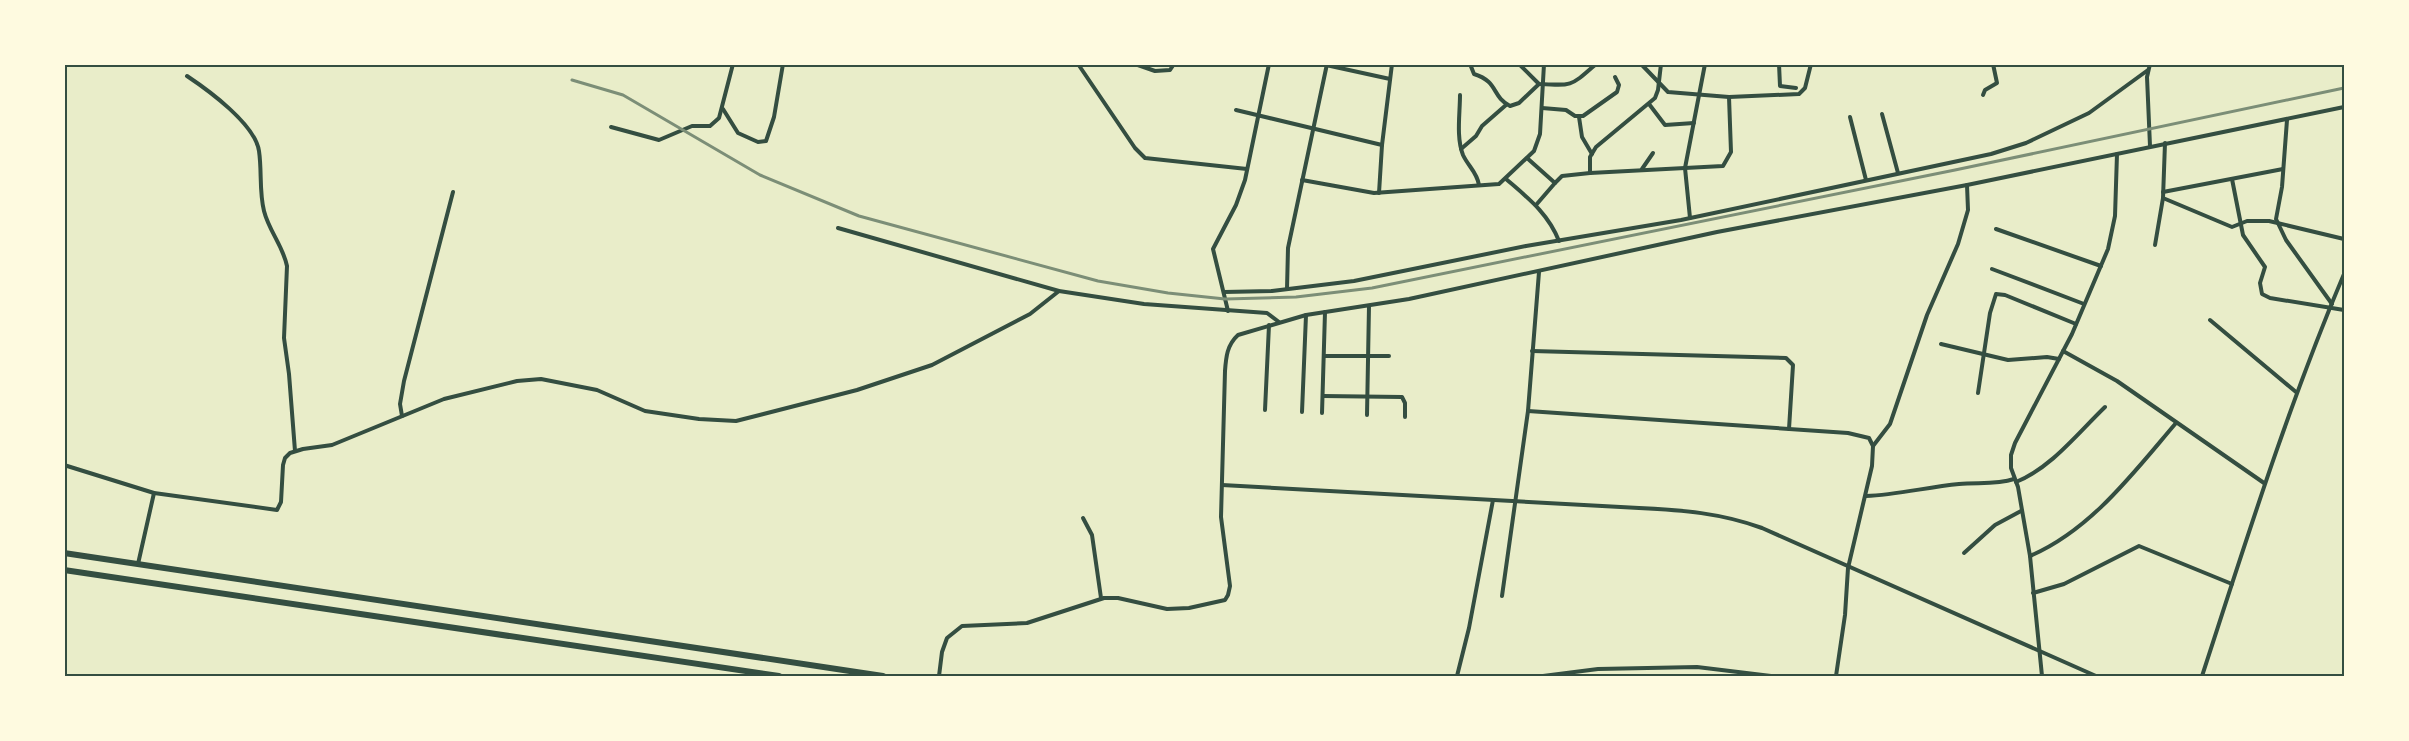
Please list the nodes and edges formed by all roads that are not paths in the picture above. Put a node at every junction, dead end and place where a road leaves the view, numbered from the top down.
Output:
1 (733, 64) edge
2 (783, 64) edge
3 (1078, 64) edge
4 (1135, 64) edge
5 (1174, 64) edge
6 (1269, 64) edge
7 (1392, 64) edge
8 (1470, 64) edge
9 (1519, 64) edge
10 (1544, 64) edge
11 (1596, 64) edge
12 (1641, 64) edge
13 (1661, 64) edge
14 (1705, 64) edge
15 (1779, 64) edge
16 (1811, 64) edge
17 (1993, 64) edge
18 (1326, 65) edge
19 (2149, 67) edge
20 (187, 76) dead end
21 (1615, 77) dead end
22 (1390, 79) junction
23 (1541, 84) junction
24 (1659, 84) junction
25 (1796, 88) dead end
26 (1983, 95) dead end
27 (1460, 96) dead end
28 (1697, 96) junction
29 (1729, 97) junction
30 (1648, 104) junction
31 (1506, 105) junction
32 (2344, 107) edge
33 (722, 108) junction
34 (1542, 108) junction
35 (1236, 110) dead end
36 (1882, 114) dead end
37 (1259, 115) junction
38 (1579, 117) junction
39 (1850, 117) dead end
40 (2287, 120) junction
41 (1694, 123) junction
42 (611, 127) dead end
43 (1313, 128) junction
44 (2165, 143) junction
45 (1382, 145) junction
46 (2150, 146) junction
47 (1461, 149) junction
48 (1653, 153) dead end
49 (1592, 154) junction
50 (2117, 154) junction
51 (1527, 158) junction
52 (1685, 168) junction
53 (1642, 169) junction
54 (2283, 169) junction
55 (1248, 170) junction
56 (1590, 173) junction
57 (1898, 173) junction
58 (1506, 179) junction
59 (2232, 179) junction
60 (1302, 180) junction
61 (1867, 181) junction
62 (1555, 183) junction
63 (1479, 185) junction
64 (1966, 185) junction
65 (453, 192) dead end
66 (2163, 192) junction
67 (1380, 193) junction
68 (2163, 198) junction
69 (1536, 205) junction
70 (1690, 218) junction
71 (2277, 223) junction
72 (2240, 224) junction
73 (838, 228) dead end
74 (1996, 229) dead end
75 (2344, 239) edge
76 (1559, 241) junction
77 (2155, 245) dead end
78 (2102, 266) junction
79 (1992, 269) dead end
80 (1539, 272) junction
81 (2344, 274) edge
82 (1287, 289) junction
83 (1059, 291) junction
84 (1224, 292) junction
85 (2084, 304) junction
86 (1369, 306) junction
87 (2331, 306) junction
88 (2344, 310) edge
89 (1228, 311) junction
90 (1325, 312) junction
91 (1306, 315) junction
92 (2210, 320) dead end
93 (1279, 322) junction
94 (2076, 324) junction
95 (1269, 325) junction
96 (1941, 344) dead end
97 (1532, 351) junction
98 (2063, 351) junction
99 (1983, 354) junction
100 (1324, 356) junction
101 (1368, 356) junction
102 (1389, 356) dead end
103 (2059, 358) junction
104 (2296, 392) junction
105 (1978, 393) dead end
106 (1323, 396) junction
107 (1367, 396) junction
108 (2104, 406) dead end
109 (1265, 410) dead end
110 (1528, 411) junction
111 (1302, 412) dead end
112 (1322, 413) dead end
113 (1367, 415) dead end
114 (402, 416) junction
115 (1405, 417) dead end
116 (2176, 423) junction
117 (1789, 429) junction
118 (1873, 446) junction
119 (295, 451) junction
120 (64, 465) edge
121 (2015, 480) junction
122 (2264, 483) junction
123 (1222, 485) junction
124 (154, 493) junction
125 (1866, 496) junction
126 (1493, 500) junction
127 (1515, 501) junction
128 (2021, 511) junction
129 (1083, 518) dead end
130 (64, 553) edge
131 (1964, 553) dead end
132 (2030, 556) junction
133 (138, 564) junction
134 (1848, 568) junction
135 (64, 570) edge
136 (2232, 584) junction
137 (2034, 593) junction
138 (1502, 596) dead end
139 (1101, 599) junction
140 (2039, 650) junction
141 (779, 676) edge
142 (883, 676) edge
143 (939, 676) edge
144 (1457, 676) edge
145 (1543, 676) edge
146 (1771, 676) edge
147 (1836, 676) edge
148 (2042, 676) edge
149 (2097, 676) edge
150 (2202, 676) edge

1 - 33 street
2 - 33 street
3 - 55 street
4 - 5 street
6 - 37 street
7 - 22 street
8 - 31 street
9 - 23 street
10 - 23 street
11 - 23 street
12 - 24 street
13 - 24 street
14 - 28 street
15 - 25 street
16 - 29 street
17 - 26 street
18 - 22 street
18 - 43 street
19 - 46 street
19 - 57 street
20 - 119 street
21 - 38 street
22 - 45 street
23 - 31 street
23 - 34 street
24 - 28 street
24 - 30 street
27 - 47 street
28 - 29 street
28 - 41 street
29 - 52 street
30 - 41 street
30 - 49 street
31 - 47 street
32 - 40 street
33 - 42 street
34 - 38 street
34 - 51 street
35 - 37 street
36 - 57 street
37 - 43 street
37 - 55 street
38 - 49 street
39 - 61 street
40 - 44 street
40 - 54 street
41 - 52 street
43 - 45 street
43 - 60 street
44 - 46 street
44 - 66 street
45 - 67 street
46 - 50 street
47 - 63 street
48 - 53 street
49 - 56 street
50 - 64 street
50 - 78 street
51 - 58 street
51 - 62 street
52 - 53 street
52 - 70 street
53 - 56 street
54 - 59 street
54 - 71 street
55 - 84 street
56 - 62 street
57 - 61 street
58 - 63 street
58 - 69 street
59 - 66 street
59 - 72 street
60 - 67 street
60 - 82 street
61 - 70 street
62 - 69 street
63 - 67 street
64 - 80 street
64 - 118 street
65 - 114 street
66 - 68 street
68 - 72 street
68 - 77 street
69 - 76 street
70 - 76 street
71 - 72 street
71 - 75 street
71 - 87 street
72 - 87 street
73 - 83 street
74 - 78 street
76 - 82 street
78 - 85 street
79 - 85 street
80 - 86 street
80 - 97 street
81 - 87 street
82 - 84 street
83 - 89 street
83 - 114 street
84 - 89 street
85 - 94 street
86 - 90 street
86 - 101 street
87 - 88 street
87 - 104 street
89 - 93 street
90 - 91 street
90 - 100 street
91 - 93 street
91 - 111 street
92 - 104 street
93 - 95 street
94 - 98 street
94 - 99 street
95 - 109 street
95 - 123 street
96 - 99 street
97 - 110 street
97 - 117 street
98 - 103 street
98 - 116 street
99 - 103 street
99 - 105 street
100 - 101 street
100 - 106 street
101 - 102 street
101 - 107 street
103 - 121 street
104 - 122 street
106 - 107 street
106 - 112 street
107 - 113 street
107 - 115 street
108 - 121 street
110 - 117 street
110 - 127 street
114 - 119 street
116 - 122 street
116 - 132 street
117 - 118 street
118 - 125 street
119 - 124 street
120 - 124 street
121 - 125 street
121 - 128 street
122 - 136 street
123 - 126 street
123 - 139 street
124 - 133 street
125 - 134 street
126 - 127 street
126 - 144 street
127 - 134 street
127 - 138 street
128 - 131 street
128 - 132 street
129 - 139 street
130 - 133 main road
132 - 137 street
133 - 142 main road
134 - 140 street
134 - 147 street
135 - 141 main road
136 - 137 street
136 - 150 street
137 - 140 street
139 - 143 street
140 - 148 street
140 - 149 street
145 - 146 street

